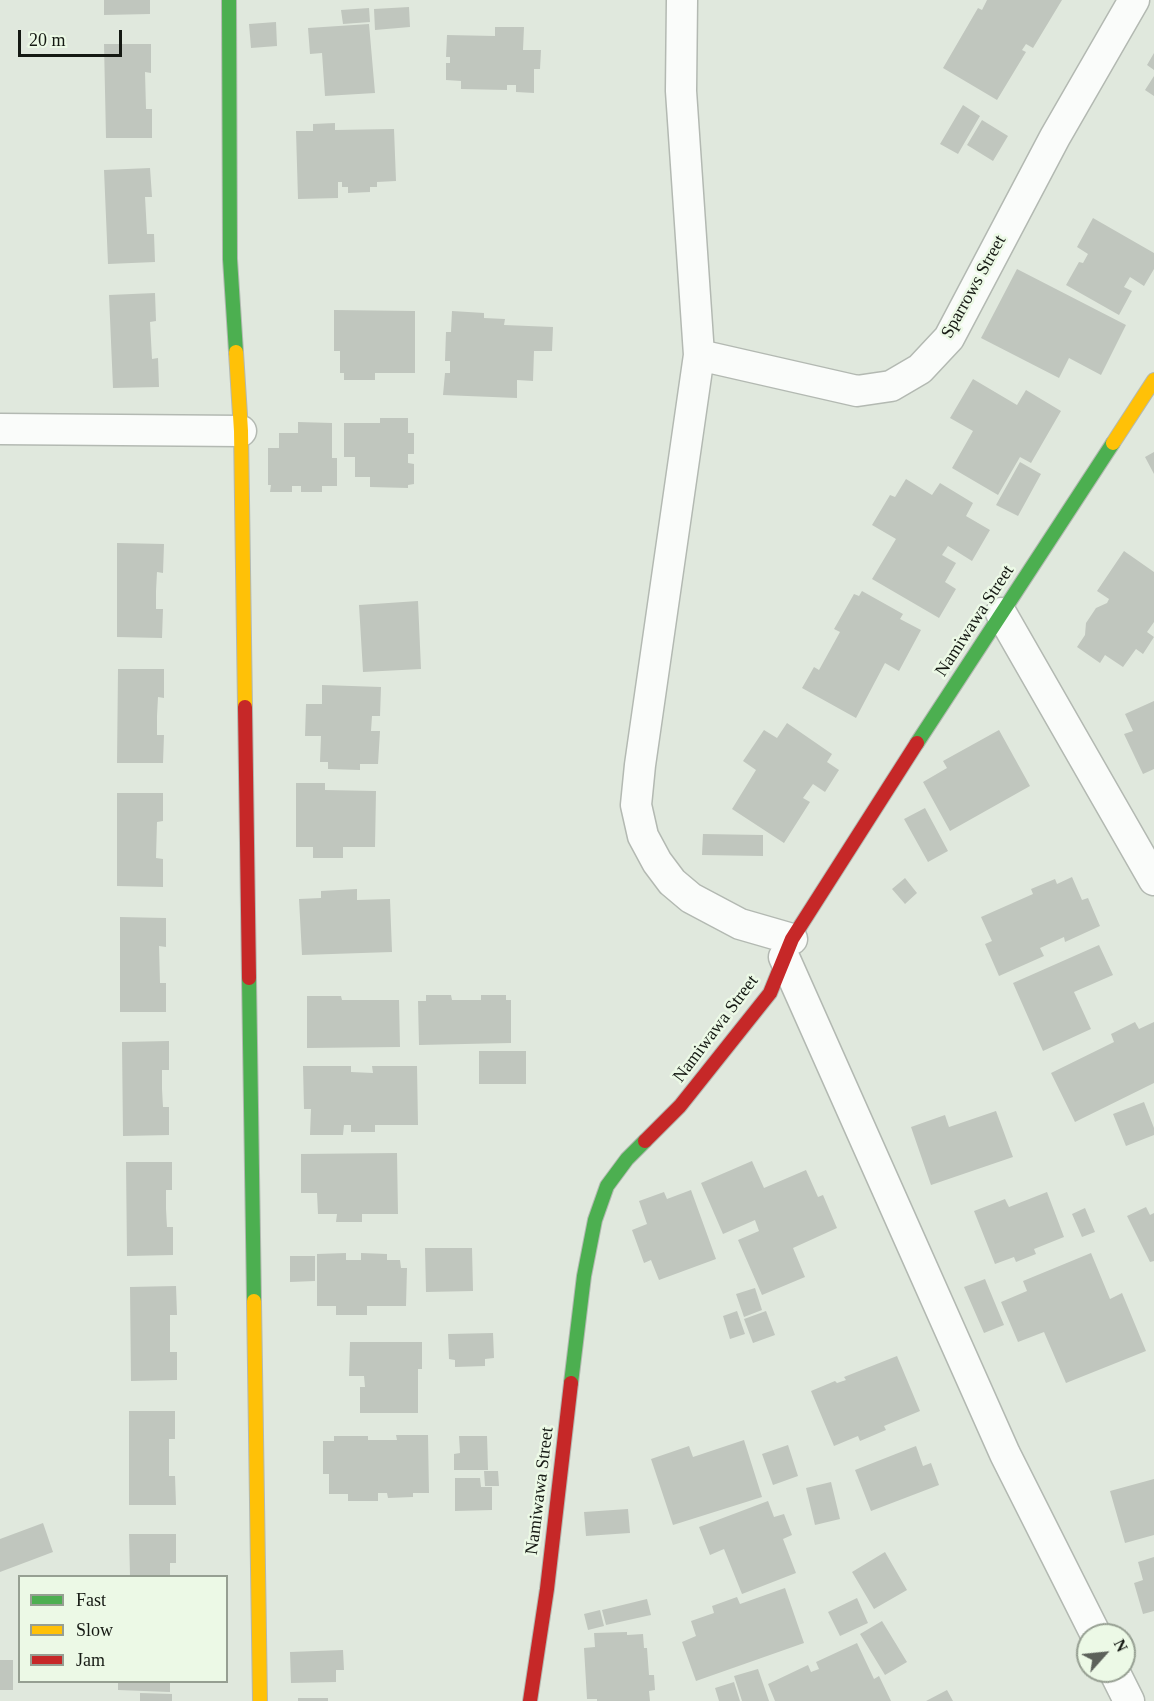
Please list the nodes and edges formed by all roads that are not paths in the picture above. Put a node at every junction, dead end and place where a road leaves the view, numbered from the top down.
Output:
1 (229, 0) edge
2 (682, 0) edge
3 (1134, 0) edge
4 (699, 355) junction
5 (1154, 380) edge
6 (0, 429) edge
7 (241, 430) junction
8 (1001, 613) junction
9 (1154, 880) edge
10 (788, 948) junction
11 (1090, 1623) edge
12 (1120, 1683) edge
13 (260, 1701) edge
14 (530, 1701) edge
15 (1129, 1701) edge

1 - 7 street
2 - 4 street
3 - 4 street, Sparrows Street
4 - 10 street
5 - 8 street, Namiwawa Street
6 - 7 street
7 - 13 street
8 - 9 street
8 - 10 street, Namiwawa Street
10 - 11 street
10 - 14 street, Namiwawa Street
12 - 15 street

